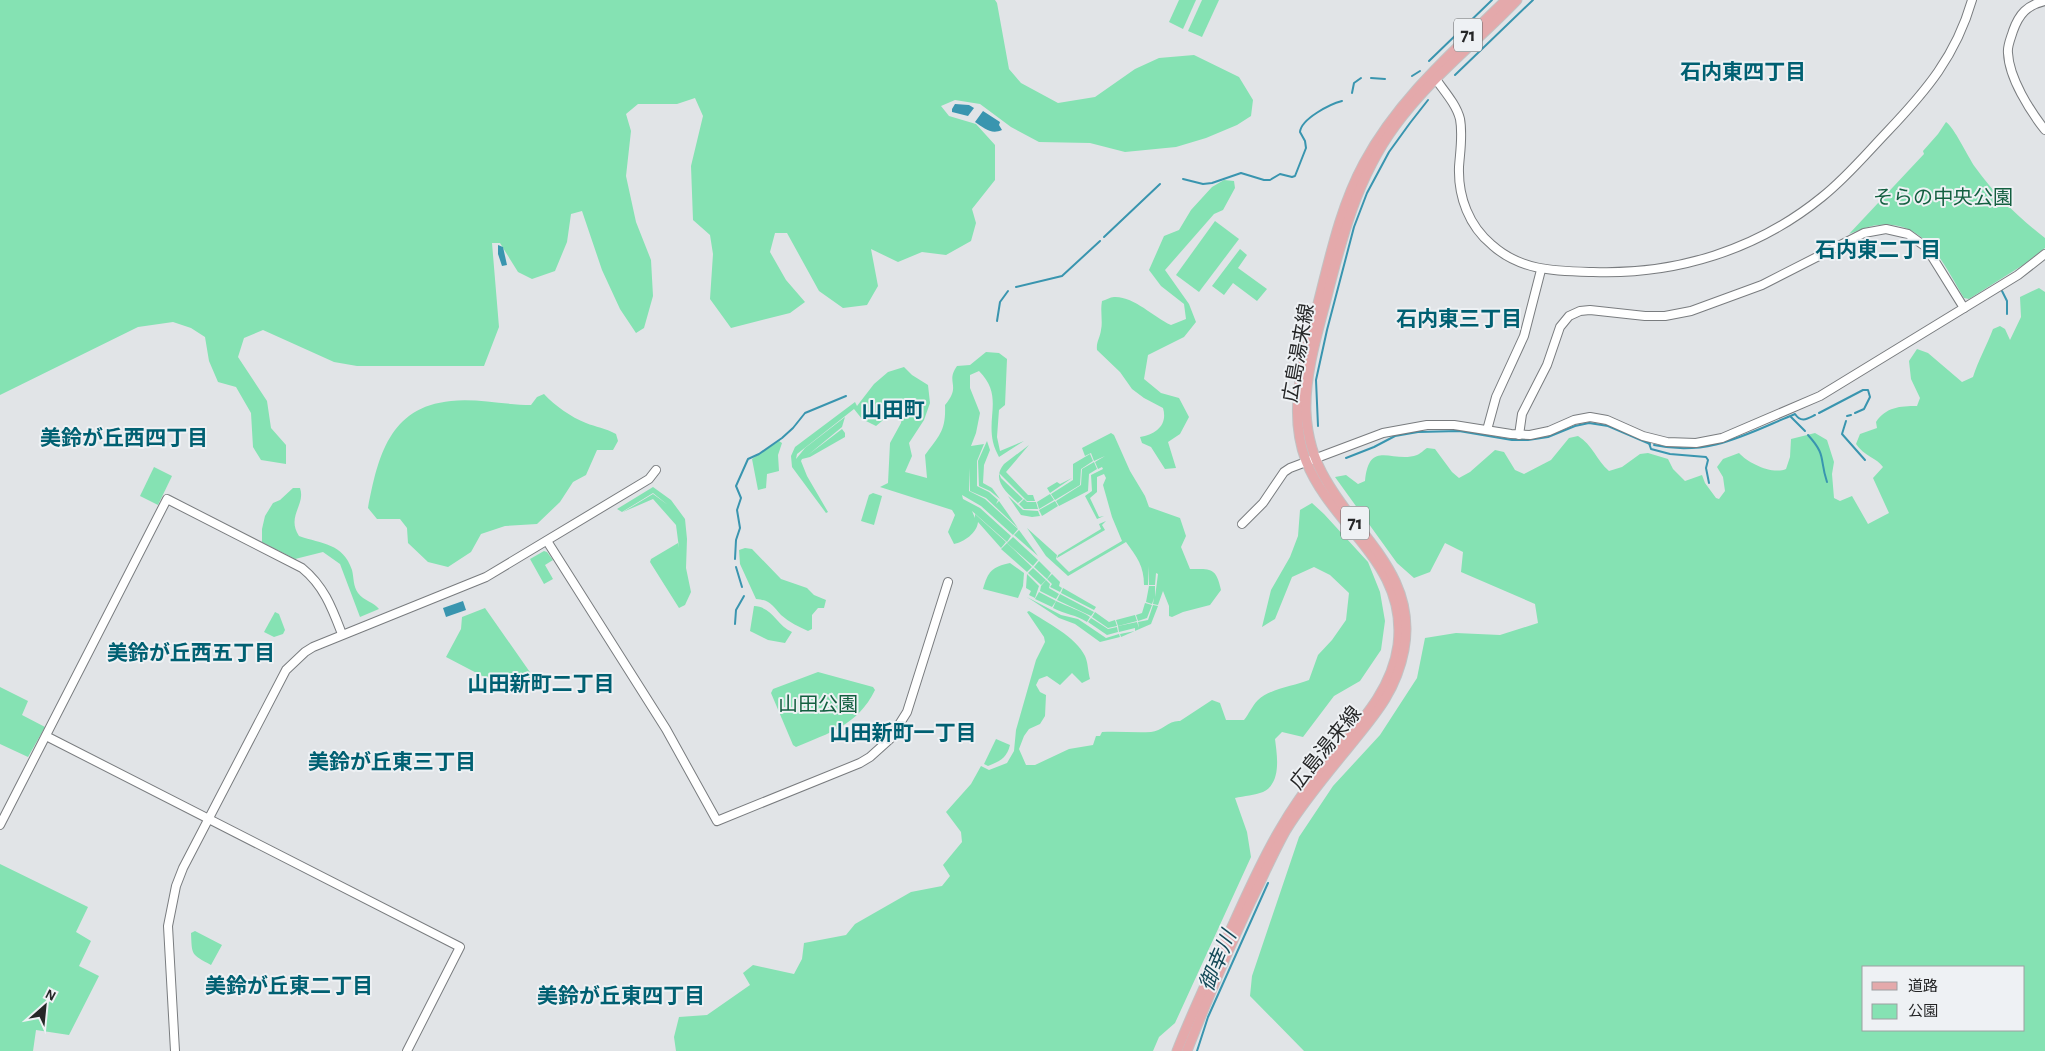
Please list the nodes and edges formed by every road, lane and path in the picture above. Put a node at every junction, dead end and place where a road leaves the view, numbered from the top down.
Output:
1 (1506, 0) edge
2 (1517, 0) edge
3 (1972, 0) edge
4 (2045, 1) edge
5 (1433, 75) junction
6 (2045, 130) edge
7 (2045, 254) edge
8 (1541, 270) junction
9 (1964, 308) junction
10 (1487, 430) junction
11 (1519, 435) junction
12 (1311, 460) junction
13 (656, 470) dead end
14 (1242, 524) dead end
15 (547, 541) junction
16 (948, 582) dead end
17 (342, 634) junction
18 (46, 736) junction
19 (209, 818) junction
20 (0, 825) edge
21 (175, 1051) edge
22 (407, 1051) edge
23 (1177, 1051) edge
24 (1187, 1051) edge

1 - 5 main road, 広島湯来線 / 71
2 - 5 main road, 広島湯来線 / 71
3 - 8 street
4 - 6 street
5 - 8 street
5 - 12 main road, 広島湯来線 / 71
7 - 9 street
8 - 10 street
9 - 11 street
9 - 11 street
10 - 11 street
10 - 12 street
12 - 14 street
12 - 23 main road, 広島湯来線 / 71
12 - 24 main road, 広島湯来線 / 71
13 - 15 street
15 - 16 street
15 - 17 street
17 - 18 street
17 - 19 street
18 - 19 street
18 - 20 street
19 - 21 street
19 - 22 street

